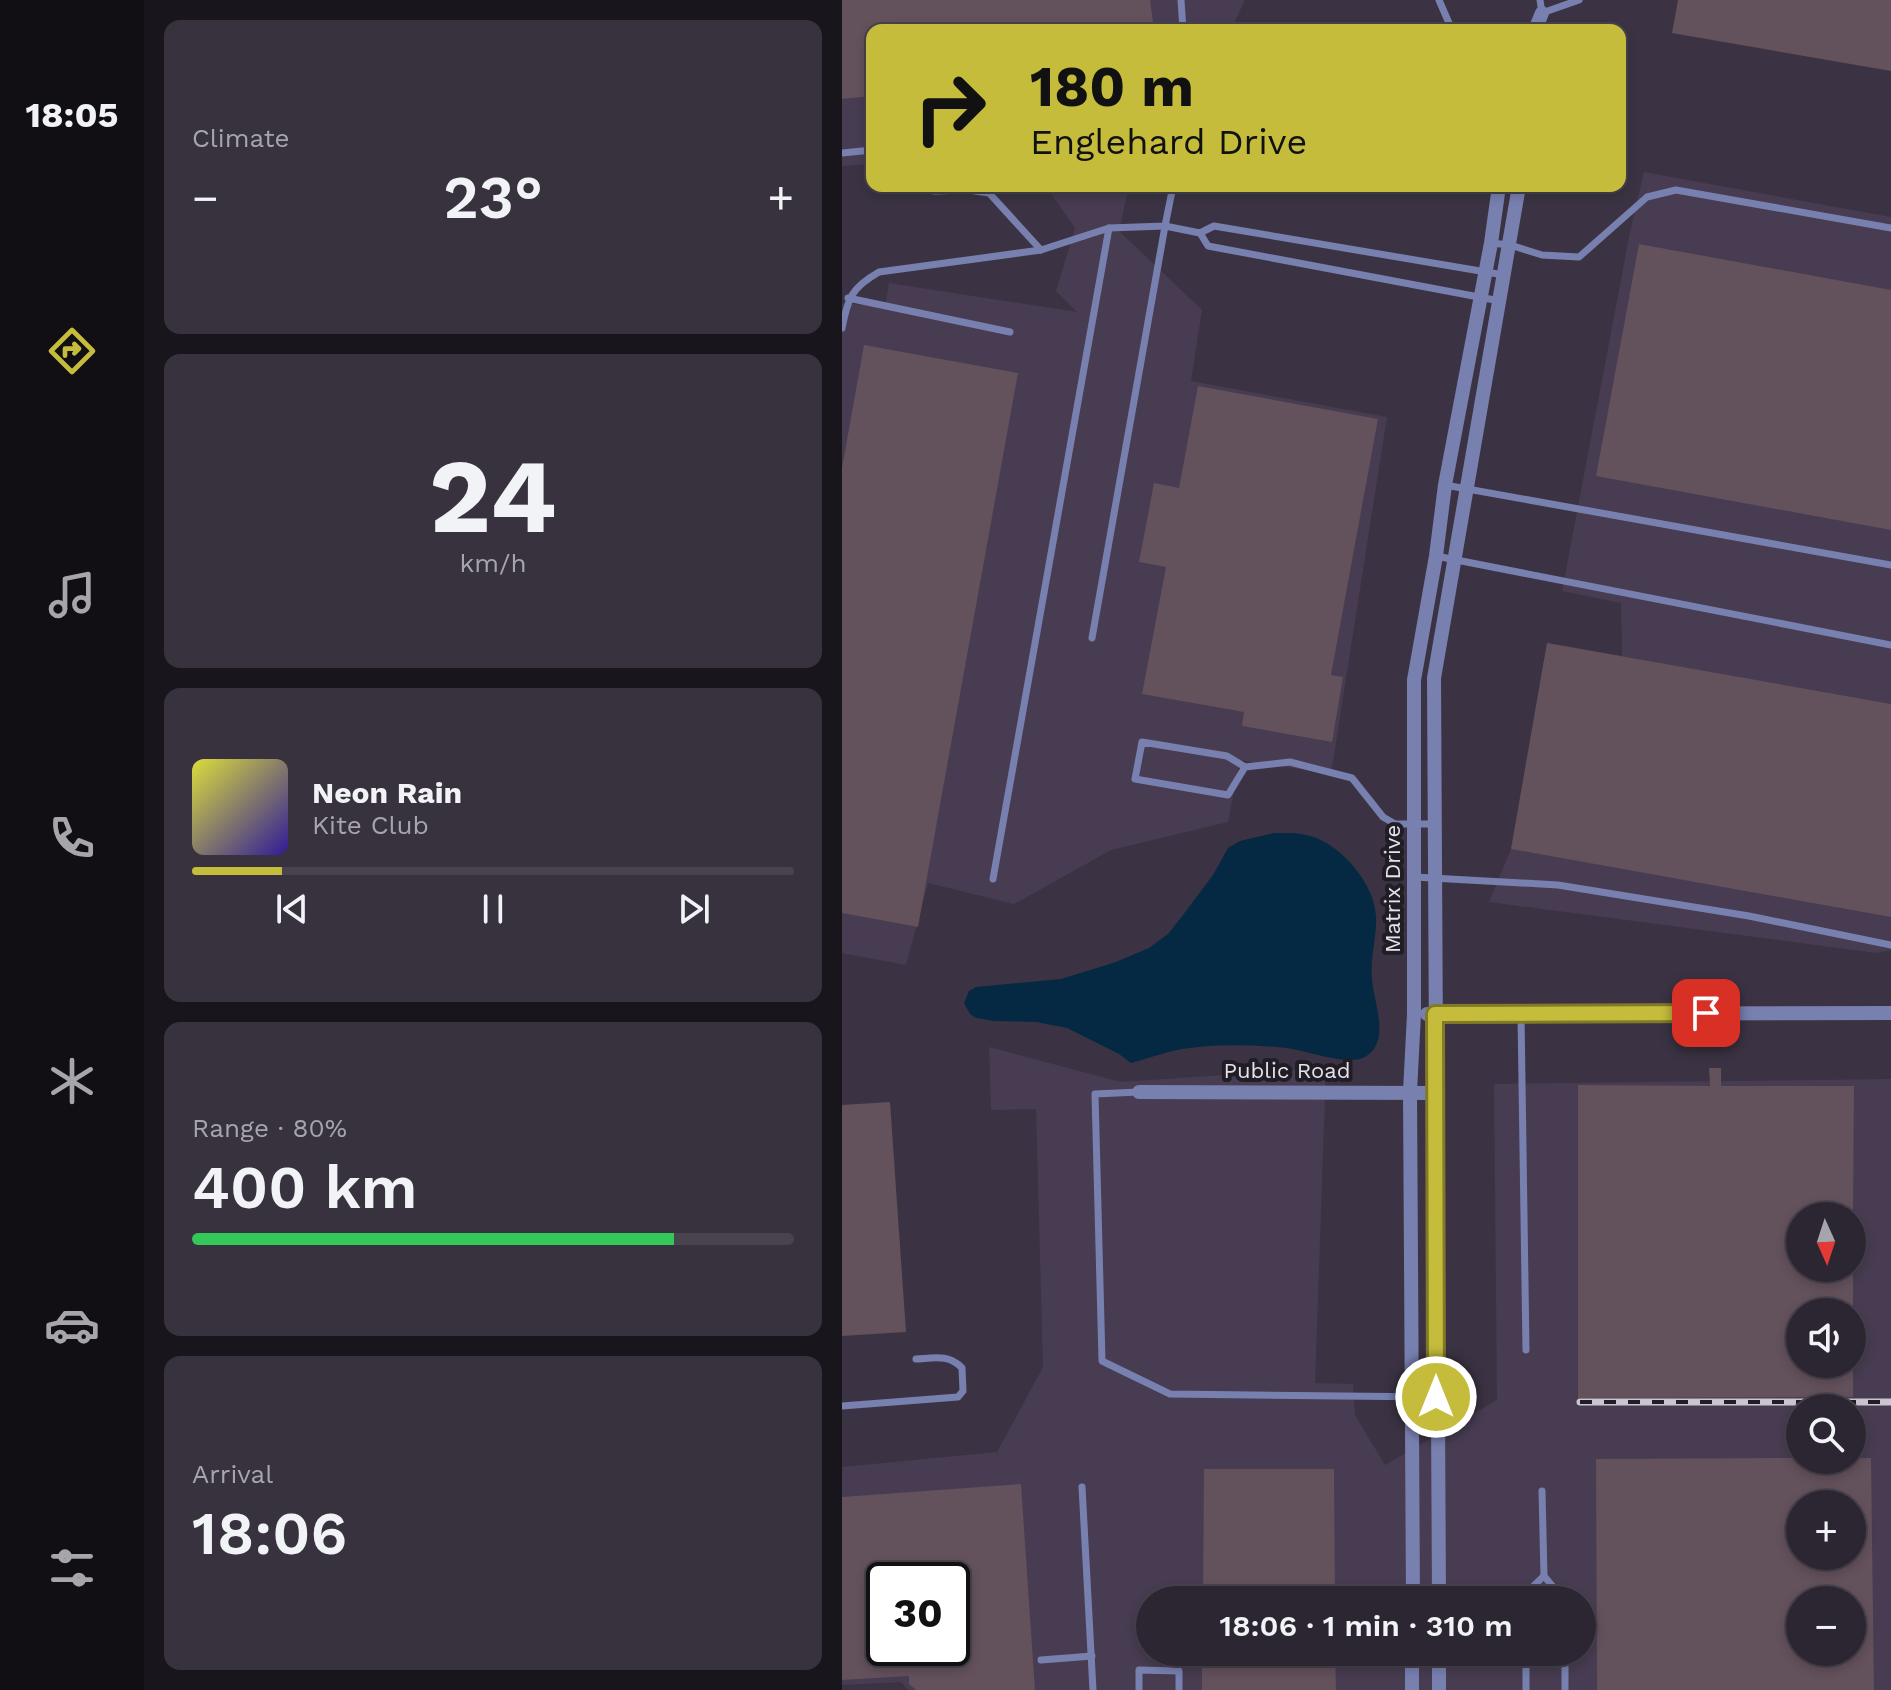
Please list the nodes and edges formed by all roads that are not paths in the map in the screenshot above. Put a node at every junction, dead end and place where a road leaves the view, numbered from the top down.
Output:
1 (1181, 0) edge
2 (1439, 0) edge
3 (1579, 0) edge
4 (1541, 6) edge
5 (1183, 24) edge
6 (1449, 24) edge
7 (866, 151) edge
8 (842, 153) edge
9 (982, 192) edge
10 (1172, 192) edge
11 (1498, 192) edge
12 (1518, 192) edge
13 (1165, 226) junction
14 (1109, 228) junction
15 (1891, 228) edge
16 (1200, 233) junction
17 (1491, 243) junction
18 (1510, 245) junction
19 (1041, 250) junction
20 (1486, 272) junction
21 (1504, 275) junction
22 (848, 298) junction
23 (1481, 299) junction
24 (1500, 301) junction
25 (842, 328) edge
26 (1010, 332) dead end
27 (1445, 485) junction
28 (1466, 490) junction
29 (1436, 556) junction
30 (1454, 560) junction
31 (1891, 565) edge
32 (1092, 638) dead end
33 (1891, 645) edge
34 (1245, 767) junction
35 (1414, 823) junction
36 (1436, 824) junction
37 (1414, 877) junction
38 (1435, 877) junction
39 (993, 879) dead end
40 (1891, 945) edge
41 (1521, 1013) junction
42 (1891, 1013) edge
43 (1414, 1014) junction
44 (1435, 1014) junction
45 (1139, 1092) joint
46 (1410, 1092) junction
47 (1436, 1093) junction
48 (1526, 1350) dead end
49 (916, 1359) dead end
50 (1411, 1396) junction
51 (1436, 1397) junction
52 (842, 1406) edge
53 (1082, 1487) dead end
54 (1542, 1491) dead end
55 (1544, 1576) junction
56 (1413, 1586) edge
57 (1439, 1586) edge
58 (1535, 1586) edge
59 (1552, 1586) edge
60 (1092, 1656) junction
61 (1041, 1660) dead end
62 (1412, 1666) edge
63 (1439, 1666) edge
64 (1526, 1666) edge
65 (1565, 1666) edge
66 (1093, 1690) edge
67 (1139, 1690) edge
68 (1179, 1690) edge
69 (1412, 1690) edge
70 (1439, 1690) edge
71 (1526, 1690) edge
72 (1565, 1690) edge

1 - 5 lane
2 - 6 lane
3 - 4 lane
7 - 8 lane
9 - 19 lane
10 - 13 lane
11 - 17 street, Matrix Drive
12 - 18 street, Matrix Drive
13 - 14 lane
13 - 16 lane
13 - 32 lane
14 - 19 lane
14 - 39 lane
15 - 18 lane
16 - 20 lane
16 - 23 lane
17 - 18 lane
17 - 20 street, Matrix Drive
18 - 21 street, Matrix Drive
19 - 22 lane
20 - 21 lane
20 - 23 street, Matrix Drive
21 - 24 street, Matrix Drive
22 - 25 lane
22 - 26 lane
23 - 24 lane
23 - 27 street, Matrix Drive
24 - 28 street, Matrix Drive
27 - 28 lane
27 - 29 street, Matrix Drive
28 - 30 street, Matrix Drive
28 - 31 lane
29 - 30 lane
29 - 35 street, Matrix Drive
30 - 33 lane
30 - 36 street, Matrix Drive
34 - 34 lane
34 - 35 lane
35 - 36 lane
35 - 37 street, Matrix Drive
36 - 38 street, Matrix Drive
37 - 38 lane
37 - 43 street, Matrix Drive
38 - 40 lane
38 - 44 street, Matrix Drive
41 - 42 street
41 - 44 street
41 - 48 lane
43 - 44 street
43 - 46 street, Matrix Drive
44 - 47 street, Matrix Drive
45 - 46 street, Public Road
45 - 50 lane
46 - 47 street, Public Road
46 - 50 street, Matrix Drive
47 - 51 street, Matrix Drive
49 - 52 lane
50 - 51 lane
50 - 56 street, Matrix Drive
51 - 57 street, Matrix Drive
53 - 60 lane
54 - 55 lane
55 - 58 lane
55 - 59 lane
60 - 61 lane
60 - 66 lane
62 - 69 street
63 - 70 street
64 - 71 lane
65 - 72 lane
67 - 68 lane

